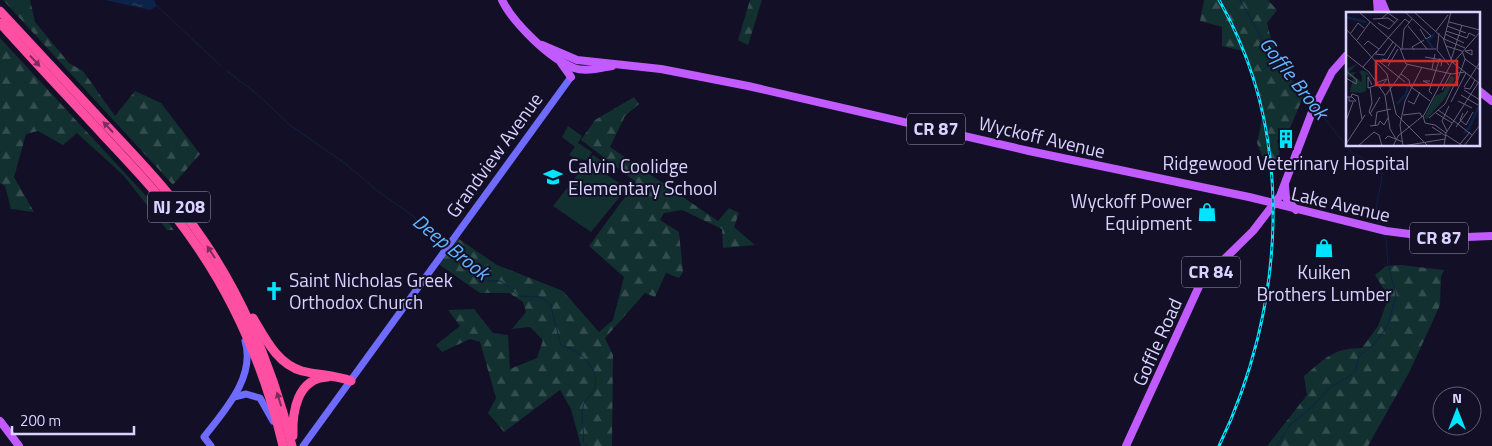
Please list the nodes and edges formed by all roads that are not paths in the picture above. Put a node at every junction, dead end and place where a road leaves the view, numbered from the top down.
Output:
1 (502, 0) edge
2 (1379, 0) edge
3 (0, 11) edge
4 (1384, 12) edge
5 (1, 24) edge
6 (542, 46) junction
7 (1346, 56) edge
8 (556, 58) junction
9 (575, 64) junction
10 (571, 77) junction
11 (1480, 92) edge
12 (1492, 101) edge
13 (1285, 182) junction
14 (1273, 205) junction
15 (1296, 210) junction
16 (1492, 236) edge
17 (221, 267) junction
18 (228, 297) junction
19 (351, 381) junction
20 (234, 397) junction
21 (0, 421) edge
22 (19, 446) edge
23 (211, 446) edge
24 (282, 446) edge
25 (293, 446) edge
26 (303, 446) edge
27 (1126, 446) edge

1 - 6 main road, Wyckoff Avenue / CR 87
2 - 4 main road
17 -> 3 highway, NJ 208
5 -> 18 highway, NJ 208
6 - 8 main road, Wyckoff Avenue / CR 87
6 - 9 main road, Wyckoff Avenue / CR 87
7 - 13 main road, Goffle Road / CR 84
8 - 9 main road, Wyckoff Avenue / CR 87
8 - 10 main road
9 - 10 main road
9 - 14 main road, Wyckoff Avenue / CR 87
10 - 19 street, Grandview Avenue
11 - 12 main road
13 - 14 main road, Goffle Road / CR 84
13 - 15 main road
14 - 15 main road, Lake Avenue / CR 87
14 - 27 main road, Goffle Road / CR 84
15 - 16 main road, Lake Avenue / CR 87
17 - 19 highway
25 -> 17 highway, NJ 208
18 - 20 street
18 - 24 highway, NJ 208
19 - 25 highway
19 - 26 street, Grandview Avenue
20 - 23 street
20 - 24 street
21 - 22 main road

